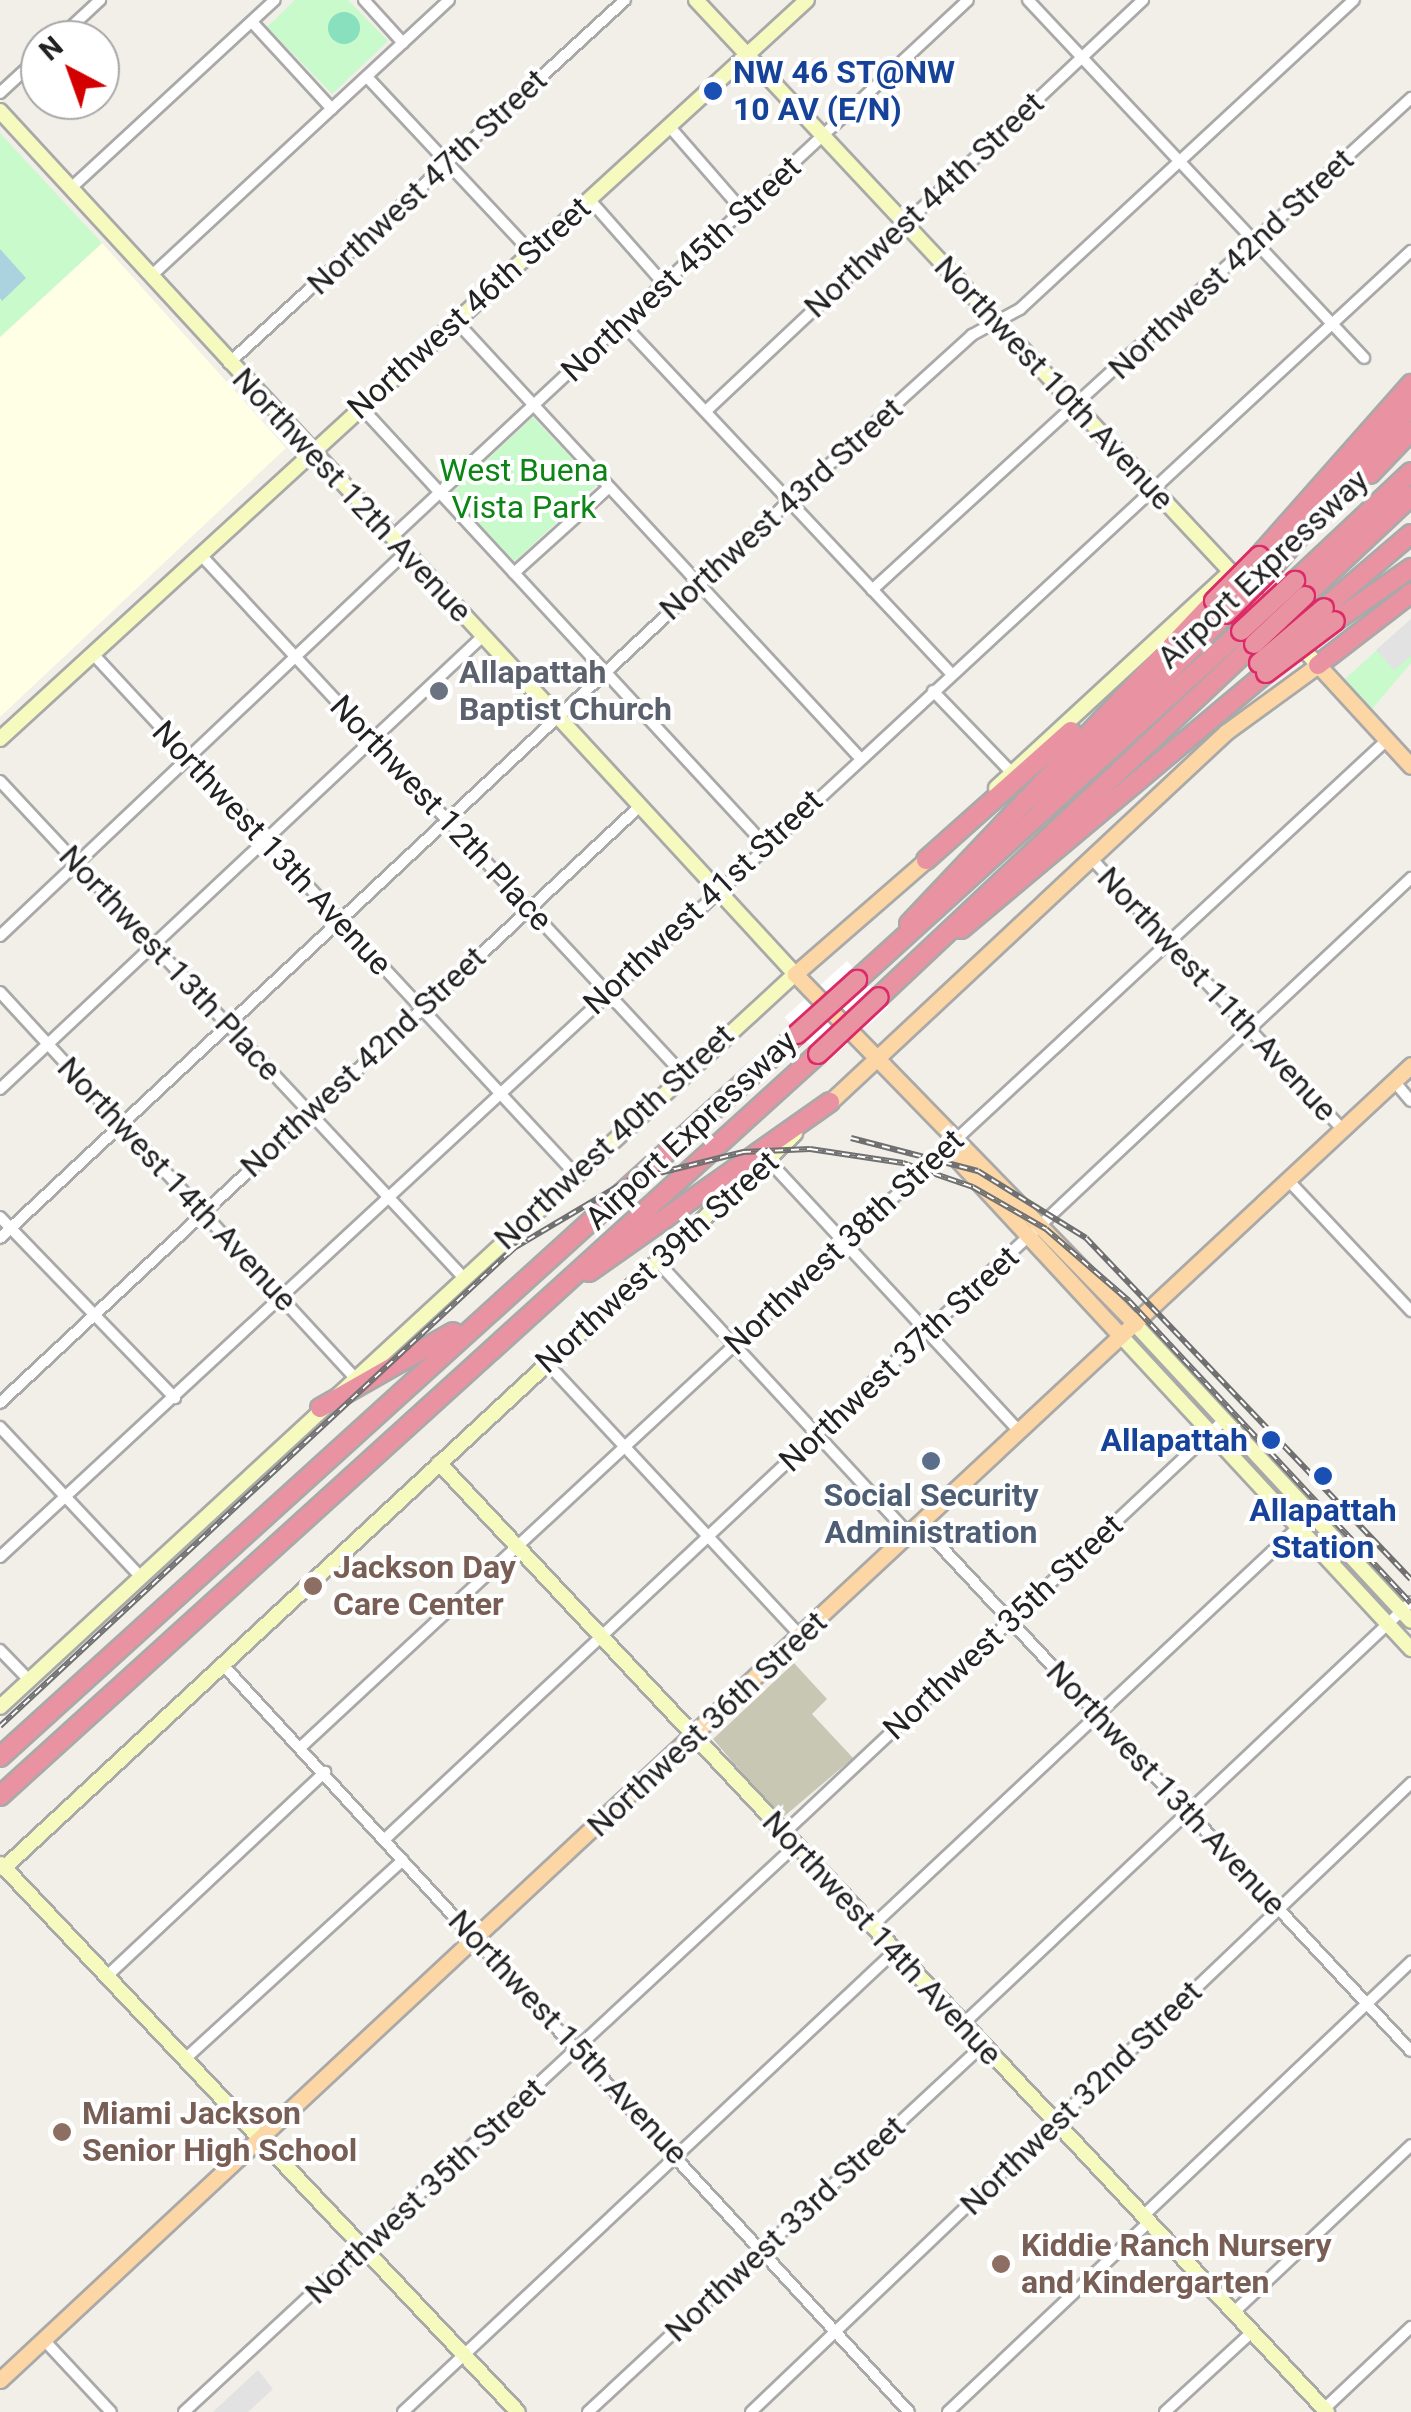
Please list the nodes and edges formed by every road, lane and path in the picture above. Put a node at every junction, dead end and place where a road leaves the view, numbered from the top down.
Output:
1 (100, 0) edge
2 (275, 0) edge
3 (364, 0) edge
4 (449, 0) edge
5 (625, 0) edge
6 (696, 0) edge
7 (807, 0) edge
8 (968, 0) edge
9 (1028, 0) edge
10 (1143, 0) edge
11 (1354, 0) edge
12 (78, 20) edge
13 (252, 22) junction
14 (402, 43) junction
15 (746, 55) junction
16 (1080, 58) junction
17 (20, 74) edge
18 (366, 77) junction
19 (0, 93) edge
20 (1411, 98) edge
21 (332, 109) junction
22 (0, 111) edge
23 (668, 126) junction
24 (824, 136) junction
25 (448, 162) junction
26 (1180, 163) junction
27 (71, 188) junction
28 (589, 199) junction
29 (743, 211) junction
30 (906, 223) junction
31 (1256, 242) junction
32 (1411, 251) edge
33 (531, 252) junction
34 (151, 276) junction
35 (664, 284) junction
36 (996, 320) junction
37 (456, 321) junction
38 (622, 323) junction
39 (1333, 324) junction
40 (1364, 358) dead end
41 (229, 363) junction
42 (1411, 384) edge
43 (533, 406) junction
44 (1076, 406) junction
45 (361, 407) junction
46 (1411, 407) edge
47 (706, 412) junction
48 (1411, 432) edge
49 (311, 452) junction
50 (1411, 472) edge
51 (608, 488) junction
52 (1153, 489) junction
53 (439, 493) junction
54 (1411, 496) edge
55 (789, 501) junction
56 (1409, 536) edge
57 (392, 537) junction
58 (406, 552) junction
59 (200, 554) junction
60 (1265, 562) junction
61 (1411, 564) edge
62 (1230, 572) junction
63 (514, 574) junction
64 (701, 583) junction
65 (1300, 589) junction
66 (872, 590) junction
67 (1411, 593) edge
68 (1220, 608) junction
69 (1330, 614) junction
70 (1184, 632) junction
71 (483, 636) junction
72 (1248, 637) junction
73 (92, 654) junction
74 (294, 656) junction
75 (1318, 665) junction
76 (606, 670) junction
77 (952, 674) junction
78 (932, 691) junction
79 (559, 717) junction
80 (0, 739) edge
81 (372, 739) junction
82 (1386, 740) junction
83 (188, 757) junction
84 (860, 758) junction
85 (1411, 766) edge
86 (1011, 772) junction
87 (0, 782) edge
88 (640, 806) junction
89 (448, 820) junction
90 (265, 840) junction
91 (766, 844) junction
92 (1092, 859) junction
93 (926, 860) junction
94 (76, 862) junction
95 (966, 876) junction
96 (1411, 878) edge
97 (717, 889) junction
98 (530, 906) junction
99 (340, 921) junction
100 (0, 936) edge
101 (900, 941) junction
102 (1170, 942) junction
103 (154, 946) junction
104 (910, 969) junction
105 (795, 974) junction
106 (607, 990) junction
107 (0, 992) edge
108 (422, 1009) junction
109 (228, 1025) junction
110 (1250, 1028) junction
111 (48, 1044) junction
112 (876, 1060) junction
113 (1411, 1066) edge
114 (682, 1073) junction
115 (1394, 1081) junction
116 (0, 1088) edge
117 (498, 1092) junction
118 (1411, 1101) edge
119 (830, 1102) junction
120 (311, 1113) junction
121 (122, 1124) junction
122 (1342, 1129) junction
123 (952, 1141) junction
124 (768, 1160) junction
125 (575, 1174) junction
126 (1288, 1180) junction
127 (388, 1196) junction
128 (202, 1212) junction
129 (0, 1217) edge
130 (10, 1228) junction
131 (1034, 1231) junction
132 (0, 1238) edge
133 (841, 1241) junction
134 (656, 1260) junction
135 (463, 1276) junction
136 (570, 1281) junction
137 (514, 1288) junction
138 (280, 1296) junction
139 (1411, 1311) edge
140 (97, 1316) junction
141 (1135, 1324) junction
142 (928, 1333) junction
143 (1121, 1336) junction
144 (733, 1344) junction
145 (546, 1362) junction
146 (354, 1377) junction
147 (175, 1398) junction
148 (0, 1403) edge
149 (320, 1408) junction
150 (1223, 1422) junction
151 (0, 1427) edge
152 (1019, 1432) junction
153 (1209, 1434) junction
154 (818, 1436) junction
155 (623, 1447) junction
156 (439, 1463) junction
157 (65, 1496) junction
158 (1310, 1516) junction
159 (1298, 1528) junction
160 (914, 1529) junction
161 (708, 1537) junction
162 (516, 1547) junction
163 (0, 1558) edge
164 (138, 1575) junction
165 (1408, 1611) edge
166 (1009, 1620) junction
167 (1387, 1623) junction
168 (801, 1636) junction
169 (599, 1637) junction
170 (1411, 1648) edge
171 (0, 1650) edge
172 (223, 1665) junction
173 (29, 1680) junction
174 (0, 1707) edge
175 (1099, 1715) junction
176 (694, 1736) junction
177 (302, 1746) junction
178 (0, 1757) edge
179 (325, 1772) junction
180 (1411, 1783) edge
181 (0, 1796) edge
182 (1188, 1812) junction
183 (784, 1833) junction
184 (385, 1839) junction
185 (796, 1846) junction
186 (402, 1860) junction
187 (2, 1866) edge
188 (1278, 1908) junction
189 (872, 1926) junction
190 (476, 1939) junction
191 (894, 1952) junction
192 (1411, 1962) edge
193 (106, 1976) junction
194 (1366, 2003) junction
195 (963, 2024) junction
196 (982, 2046) junction
197 (579, 2050) junction
198 (1411, 2052) edge
199 (185, 2058) junction
200 (1054, 2120) junction
201 (262, 2139) junction
202 (1411, 2146) edge
203 (676, 2155) junction
204 (1145, 2220) junction
205 (364, 2247) junction
206 (763, 2248) junction
207 (1234, 2312) junction
208 (1411, 2327) edge
209 (1252, 2332) junction
210 (836, 2333) junction
211 (44, 2340) junction
212 (465, 2356) junction
213 (0, 2380) edge
214 (1325, 2410) edge
215 (112, 2412) edge
216 (184, 2412) edge
217 (403, 2412) edge
218 (518, 2412) edge
219 (588, 2412) edge
220 (751, 2412) edge
221 (909, 2412) edge
222 (948, 2412) edge
223 (1165, 2412) edge

1 - 12 street
2 - 13 street
3 - 14 street
4 - 14 street
5 - 25 street, Northwest 47th Street
6 - 15 main road, Northwest 10th Avenue
7 - 15 main road, Northwest 46th Street
8 - 24 street, Northwest 45th Street
9 - 16 street
10 - 16 street, Northwest 44th Street
11 - 26 street, Northwest 43rd Street
13 - 21 street
13 - 27 street
14 - 18 street
15 - 23 main road, Northwest 46th Street
15 - 24 main road, Northwest 10th Avenue
16 - 26 street
16 - 30 street, Northwest 44th Street
17 - 19 street
18 - 21 street
18 - 25 street
20 - 31 street, Northwest 42nd Street
21 - 34 street
22 - 27 main road, Northwest 12th Avenue
23 - 28 main road, Northwest 46th Street
23 - 29 street
24 - 29 street, Northwest 45th Street
24 - 30 main road, Northwest 10th Avenue
25 - 33 street
25 - 41 street, Northwest 47th Street
26 - 31 street
26 - 36 street, Northwest 43rd Street
27 - 34 main road, Northwest 12th Avenue
28 - 33 main road, Northwest 46th Street
28 - 35 street
29 - 35 street, Northwest 45th Street
30 - 36 main road, Northwest 10th Avenue
30 - 47 street, Northwest 44th Street
31 - 39 street
31 - 44 street, Northwest 42nd Street
32 - 39 street, Northwest 41st Street
33 - 37 main road, Northwest 46th Street
34 - 41 main road, Northwest 12th Avenue
35 - 38 street, Northwest 45th Street
36 - 44 main road, Northwest 10th Avenue
36 - 55 street, Northwest 43rd Street
37 - 43 street
37 - 45 main road, Northwest 46th Street
38 - 43 street, Northwest 45th Street
38 - 47 street
39 - 40 street
39 - 52 street, Northwest 41st Street
41 - 49 main road, Northwest 12th Avenue
42 - 60 highway
43 - 51 street
43 - 53 street, Northwest 45th Street
44 - 52 main road, Northwest 10th Avenue
44 - 66 street, Northwest 42nd Street
45 - 49 main road, Northwest 46th Street
45 - 53 street
46 - 60 highway
47 - 55 street
48 - 60 highway
49 - 57 main road, Northwest 12th Avenue
49 - 59 main road, Northwest 46th Street
50 - 65 highway, Airport Expressway
51 - 63 street
51 - 64 street
52 - 62 main road, Northwest 10th Avenue
52 - 77 street, Northwest 41st Street
53 - 57 street, Northwest 45th Street
53 - 63 street
54 - 65 highway, Airport Expressway
55 - 64 street, Northwest 43rd Street
55 - 66 street
56 - 69 highway
57 - 58 main road, Northwest 12th Avenue
58 - 71 main road, Northwest 12th Avenue
58 - 74 street
59 - 73 main road, Northwest 46th Street
59 - 74 street, Northwest 12th Place
60 - 68 highway, bridge
61 - 69 highway
62 - 75 main road, Northwest 10th Avenue
62 - 86 main road, Northwest 40th Street
63 - 76 street
64 - 76 street, Northwest 43rd Street
64 - 84 street
65 - 72 highway, Airport Expressway, bridge
66 - 77 street
67 - 75 highway
68 - 70 highway
68 - 95 highway
69 - 104 highway, bridge
70 - 93 highway
70 - 101 highway
71 - 79 main road, Northwest 12th Avenue
71 - 81 street
72 - 95 highway, Airport Expressway
72 - 104 highway, Airport Expressway
73 - 80 main road, Northwest 46th Street
73 - 83 street, Northwest 13th Avenue
74 - 81 street, Northwest 12th Place
74 - 83 street
75 - 82 main road, Northwest 10th Avenue
75 - 92 main road, Northwest 39th Street
76 - 79 street, Northwest 43rd Street
76 - 91 street
77 - 78 street, Northwest 41st Street
78 - 84 street, Northwest 41st Street
78 - 86 street
79 - 88 main road, Northwest 12th Avenue
79 - 89 street, Northwest 43rd Street
81 - 89 street, Northwest 12th Place
81 - 90 street
82 - 85 main road, Northwest 10th Avenue
82 - 102 street, Northwest 38th Street
83 - 90 street, Northwest 13th Avenue
83 - 94 street
84 - 91 street, Northwest 41st Street
86 - 93 main road, Northwest 40th Street
87 - 94 street, Northwest 13th Place
88 - 97 main road, Northwest 12th Avenue
88 - 98 street, Northwest 42nd Street
89 - 98 street, Northwest 12th Place
89 - 99 street, Northwest 43rd Street
90 - 99 street, Northwest 13th Avenue
90 - 103 street
91 - 97 street, Northwest 41st Street
92 - 102 street, Northwest 11th Avenue
92 - 112 main road, Northwest 39th Street
93 - 105 main road, Northwest 40th Street
94 - 100 street
94 - 103 street, Northwest 13th Place
95 - 101 highway, Airport Expressway
96 - 110 street, Northwest 37th Street
97 - 105 main road, Northwest 12th Avenue
97 - 106 street, Northwest 41st Street
98 - 106 street, Northwest 12th Place
98 - 108 street, Northwest 42nd Street
99 - 108 street, Northwest 13th Avenue
99 - 109 street, Northwest 43rd Street
101 - 137 highway, Airport Expressway, bridge
102 - 110 street, Northwest 11th Avenue
102 - 123 street, Northwest 38th Street
103 - 109 street, Northwest 13th Place
103 - 111 street
104 - 136 highway, Airport Expressway, bridge
105 - 112 main road, Northwest 12th Avenue
105 - 114 main road, Northwest 40th Street
106 - 114 street, Northwest 12th Place
106 - 117 street, Northwest 41st Street
107 - 111 street, Northwest 14th Avenue
108 - 117 street, Northwest 13th Avenue
108 - 120 street, Northwest 42nd Street
109 - 120 street, Northwest 13th Place
109 - 121 street, Northwest 43rd Street
110 - 122 street, Northwest 11th Avenue
110 - 131 street, Northwest 37th Street
111 - 116 street
111 - 121 street, Northwest 14th Avenue
112 - 119 main road, Northwest 39th Street
112 - 123 main road, Northwest 12th Avenue
113 - 115 main road, Northwest 36th Street
114 - 125 main road, Northwest 40th Street
115 - 118 street
115 - 122 main road, Northwest 36th Street
117 - 125 street, Northwest 13th Avenue
117 - 127 street, Northwest 41st Street
119 - 124 main road, Northwest 39th Street
119 - 136 highway
120 - 127 street, Northwest 13th Place
120 - 128 street, Northwest 42nd Street
121 - 128 street, Northwest 14th Avenue
121 - 130 street, Northwest 43rd Street
122 - 126 main road, Northwest 36th Street
123 - 131 main road, Northwest 12th Avenue
123 - 133 street, Northwest 38th Street
124 - 133 street
124 - 134 main road, Northwest 39th Street
125 - 135 main road, Northwest 40th Street
126 - 139 street
126 - 141 main road, Northwest 36th Street
127 - 135 street, Northwest 13th Place
127 - 138 street, Northwest 41st Street
128 - 138 street, Northwest 14th Avenue
128 - 140 street, Northwest 42nd Street
129 - 130 street
130 - 132 street, Northwest 43rd Street
130 - 140 street
131 - 141 main road, Northwest 12th Avenue
131 - 142 street, Northwest 37th Street
131 - 143 main road, Northwest 12th Avenue
133 - 142 street
133 - 144 street, Northwest 38th Street
134 - 144 street, Northwest 13th Avenue
134 - 145 main road, Northwest 39th Street
135 - 146 main road, Northwest 40th Street
136 - 181 highway, Airport Expressway
137 - 149 highway
137 - 178 highway, Airport Expressway
138 - 146 street, Northwest 14th Avenue
138 - 147 street, Northwest 41st Street
140 - 147 street
140 - 148 street, Northwest 42nd Street
141 - 143 main road, Northwest 36th Street
141 - 150 main road, Northwest 12th Avenue
142 - 152 street
142 - 154 street, Northwest 37th Street
143 - 152 main road, Northwest 36th Street
143 - 153 main road, Northwest 12th Avenue
144 - 154 street, Northwest 13th Avenue
144 - 155 street, Northwest 38th Street
145 - 155 street
145 - 156 main road, Northwest 39th Street
146 - 149 main road, Northwest 40th Street
147 - 157 street, Northwest 41st Street
149 - 164 main road, Northwest 40th Street
150 - 153 street, Northwest 35th Street
150 - 158 main road, Northwest 12th Avenue
151 - 157 street
152 - 160 main road, Northwest 36th Street
153 - 159 main road, Northwest 12th Avenue
153 - 166 street, Northwest 35th Street
154 - 160 street, Northwest 13th Avenue
154 - 161 street, Northwest 37th Street
155 - 161 street
155 - 162 street, Northwest 38th Street
156 - 162 main road, Northwest 14th Avenue
156 - 172 main road, Northwest 39th Street
157 - 163 street, Northwest 41st Street
157 - 164 street
158 - 159 street
158 - 165 main road, Northwest 12th Avenue
159 - 167 main road, Northwest 12th Avenue
159 - 175 street
160 - 166 street, Northwest 13th Avenue
160 - 168 main road, Northwest 36th Street
161 - 168 street
161 - 169 street, Northwest 37th Street
162 - 169 main road, Northwest 14th Avenue
162 - 177 street, Northwest 38th Street
164 - 173 main road, Northwest 40th Street
165 - 167 street
166 - 175 street, Northwest 13th Avenue
166 - 183 street, Northwest 35th Street
167 - 170 main road, Northwest 12th Avenue
167 - 182 street
168 - 176 main road, Northwest 36th Street
169 - 176 main road, Northwest 14th Avenue
169 - 184 street, Northwest 37th Street
171 - 173 street
172 - 177 street, Northwest 15th Avenue
172 - 187 main road, Northwest 39th Street
173 - 174 main road, Northwest 40th Street
175 - 182 street, Northwest 13th Avenue
175 - 189 street
176 - 183 main road, Northwest 14th Avenue
176 - 190 main road, Northwest 36th Street
177 - 179 street, Northwest 15th Avenue
179 - 184 street, Northwest 15th Avenue
179 - 193 street
180 - 188 street, Northwest 32nd Street
182 - 188 street, Northwest 13th Avenue
182 - 195 street
183 - 185 main road, Northwest 14th Avenue
184 - 186 street, Northwest 15th Avenue
185 - 189 main road, Northwest 14th Avenue
185 - 197 street, Northwest 35th Street
186 - 190 street, Northwest 15th Avenue
186 - 199 street
187 - 193 main road
188 - 194 street, Northwest 13th Avenue
188 - 200 street, Northwest 32nd Street
189 - 191 main road, Northwest 14th Avenue
190 - 197 street, Northwest 15th Avenue
190 - 201 main road, Northwest 36th Street
191 - 195 main road, Northwest 14th Avenue
191 - 203 street
192 - 194 street
193 - 199 main road
194 - 198 street, Northwest 13th Avenue
194 - 204 street
195 - 196 main road, Northwest 14th Avenue
196 - 200 main road, Northwest 14th Avenue
196 - 206 street, Northwest 33rd Street
197 - 203 street, Northwest 15th Avenue
197 - 205 street, Northwest 35th Street
199 - 201 main road
200 - 204 main road, Northwest 14th Avenue
200 - 210 street, Northwest 32nd Street
201 - 205 main road
201 - 211 main road, Northwest 36th Street
202 - 207 street
203 - 206 street, Northwest 15th Avenue
203 - 212 street
204 - 207 main road, Northwest 14th Avenue
204 - 222 street
205 - 212 main road
205 - 216 street, Northwest 35th Street
206 - 210 street, Northwest 15th Avenue
206 - 219 street, Northwest 33rd Street
207 - 209 main road, Northwest 14th Avenue
208 - 214 street
209 - 214 main road, Northwest 14th Avenue
209 - 223 street
210 - 220 street, Northwest 32nd Street
210 - 221 street, Northwest 15th Avenue
211 - 213 main road, Northwest 36th Street
211 - 215 street
212 - 217 street
212 - 218 main road

